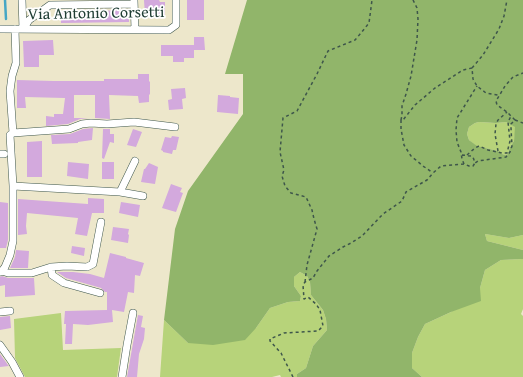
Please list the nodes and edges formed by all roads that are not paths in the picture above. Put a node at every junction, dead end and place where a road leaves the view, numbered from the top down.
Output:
1 (22, 0) edge
2 (176, 0) edge
3 (134, 2) edge
4 (0, 29) edge
5 (15, 29) junction
6 (23, 29) junction
7 (135, 29) junction
8 (175, 127) dead end
9 (13, 133) junction
10 (135, 161) dead end
11 (13, 186) junction
12 (120, 192) junction
13 (143, 196) dead end
14 (101, 222) dead end
15 (51, 267) junction
16 (1, 272) edge
17 (100, 293) dead end
18 (10, 311) dead end
19 (0, 312) edge
20 (134, 313) dead end
21 (0, 345) edge
22 (20, 377) edge
23 (122, 377) edge

1 - 6 street
2 - 7 street, Via Antonio Corsetti
3 - 6 street
3 - 7 street
4 - 5 street, Via Antonio Corsetti
5 - 6 street, Via Antonio Corsetti
5 - 9 street, Via Antonio Corsetti
6 - 7 street, Via Antonio Corsetti
8 - 9 street
9 - 11 street, Via Antonio Corsetti
10 - 12 street
11 - 12 street
11 - 16 street, Via Antonio Corsetti
12 - 13 street
14 - 15 street
15 - 16 street
15 - 17 street
18 - 19 street
20 - 23 street
21 - 22 street

